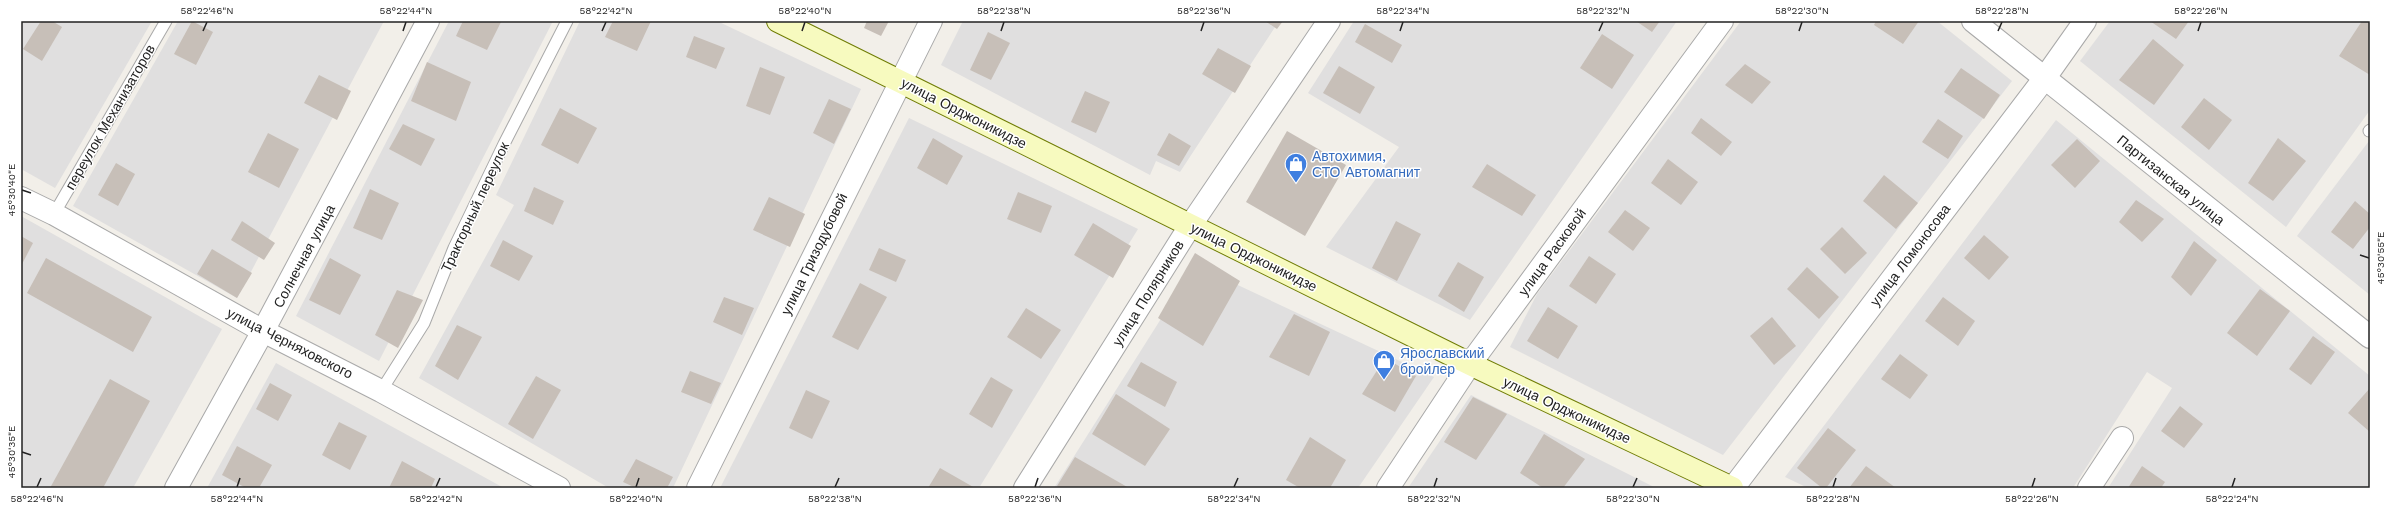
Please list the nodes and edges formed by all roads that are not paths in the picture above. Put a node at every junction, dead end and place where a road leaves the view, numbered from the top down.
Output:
1 (166, 21) edge
2 (428, 21) edge
3 (567, 21) edge
4 (778, 21) edge
5 (931, 21) edge
6 (1329, 21) edge
7 (1722, 21) edge
8 (1973, 21) edge
9 (2085, 21) edge
10 (2044, 79) junction
11 (900, 80) junction
12 (21, 198) edge
13 (54, 214) junction
14 (1190, 226) junction
15 (263, 331) junction
16 (2370, 337) edge
17 (1470, 364) junction
18 (381, 390) junction
19 (2122, 438) dead end
20 (176, 488) edge
21 (559, 488) edge
22 (698, 488) edge
23 (1025, 488) edge
24 (1388, 488) edge
25 (1733, 488) edge
26 (2089, 488) edge

1 - 13 lane, переулок Механизаторов
2 - 15 street, Солнечная улица
3 - 18 lane, Тракторный переулок
4 - 11 main road, улица Орджоникидзе
5 - 11 street, улица Гризодубовой
6 - 14 street, улица Полярников
7 - 17 street, улица Расковой
8 - 10 street, Партизанская улица
9 - 10 street, улица Ломоносова
10 - 16 street, Партизанская улица
10 - 25 street, улица Ломоносова
11 - 14 main road, улица Орджоникидзе
11 - 22 street, улица Гризодубовой
12 - 13 street, улица Черняховского
13 - 15 street, улица Черняховского
14 - 17 main road, улица Орджоникидзе
14 - 23 street, улица Полярников
15 - 18 street, улица Черняховского
15 - 20 street, Солнечная улица
17 - 24 street, улица Расковой
17 - 25 main road, улица Орджоникидзе
18 - 21 street, улица Черняховского
19 - 26 street

